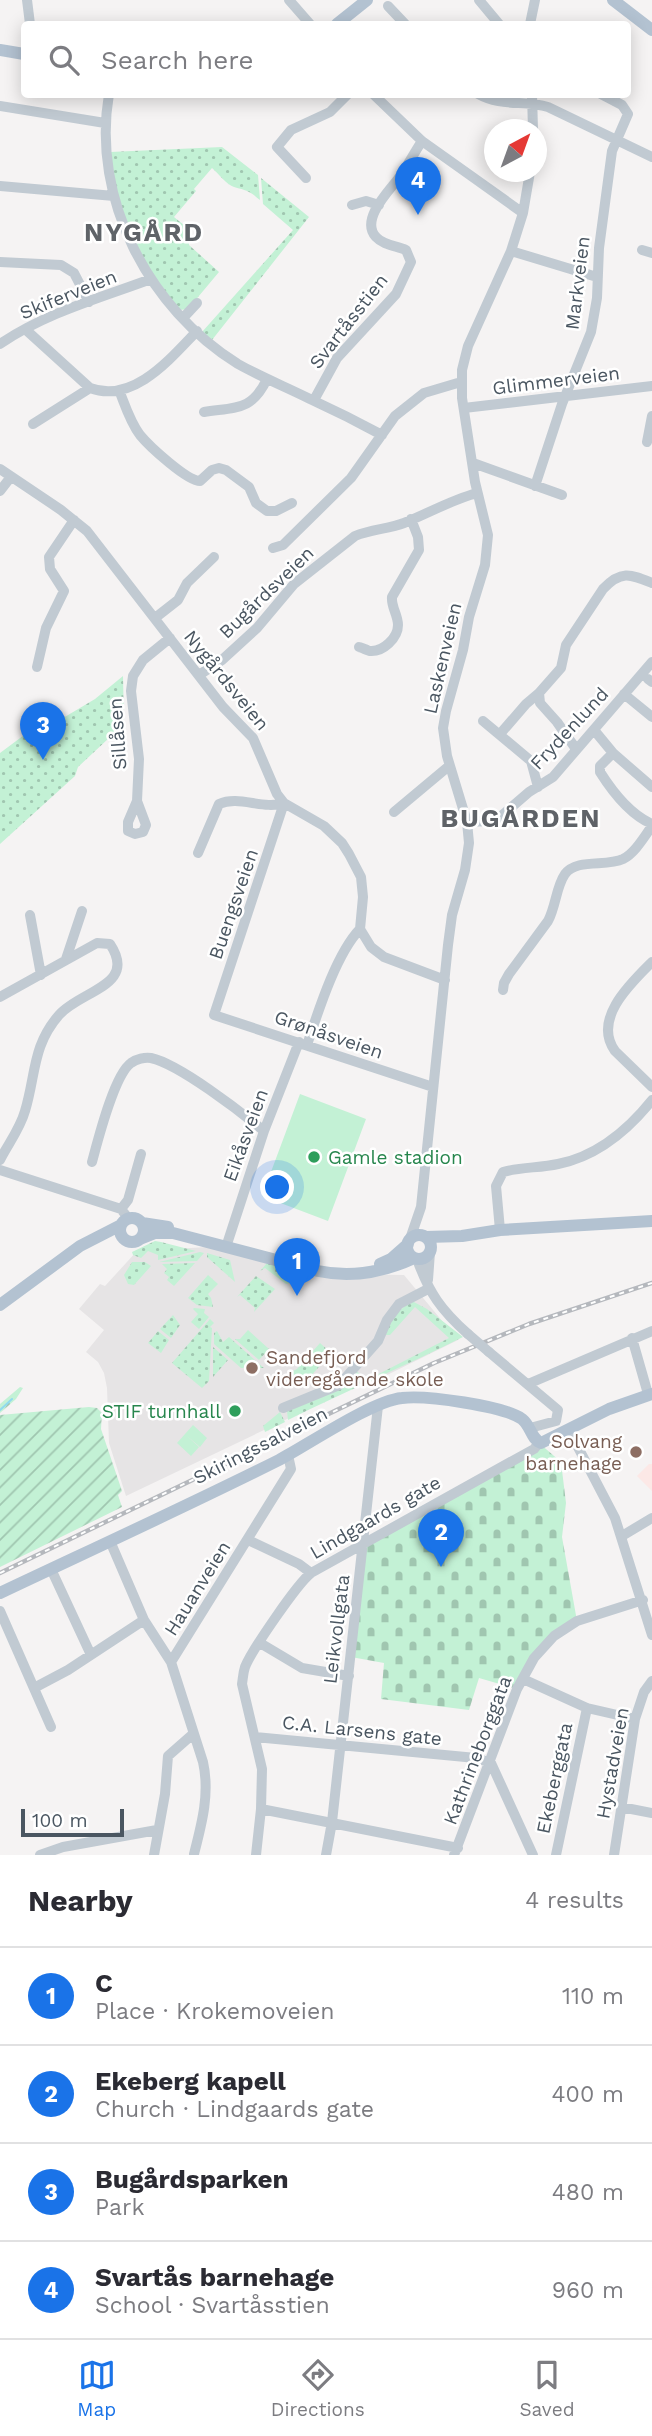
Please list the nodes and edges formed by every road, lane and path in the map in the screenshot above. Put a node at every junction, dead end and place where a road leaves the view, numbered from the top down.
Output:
1 (27, 0) edge
2 (289, 0) edge
3 (368, 0) edge
4 (480, 0) edge
5 (535, 0) edge
6 (612, 0) edge
7 (388, 6) dead end
8 (30, 21) edge
9 (307, 21) edge
10 (341, 21) edge
11 (401, 21) edge
12 (497, 21) edge
13 (531, 21) edge
14 (652, 30) edge
15 (0, 51) edge
16 (21, 54) edge
17 (108, 98) edge
18 (344, 98) edge
19 (377, 98) edge
20 (491, 98) edge
21 (608, 98) edge
22 (532, 99) edge
23 (0, 106) edge
24 (533, 119) edge
25 (105, 123) junction
26 (616, 139) junction
27 (422, 141) junction
28 (652, 157) edge
29 (306, 178) dead end
30 (528, 182) edge
31 (0, 186) edge
32 (114, 196) junction
33 (352, 205) dead end
34 (379, 205) junction
35 (523, 214) junction
36 (511, 251) junction
37 (0, 262) edge
38 (597, 277) junction
39 (150, 279) junction
40 (89, 302) junction
41 (197, 303) dead end
42 (183, 318) junction
43 (25, 329) junction
44 (197, 331) junction
45 (0, 344) edge
46 (267, 379) junction
47 (461, 382) junction
48 (652, 386) edge
49 (90, 388) junction
50 (119, 390) junction
51 (565, 397) junction
52 (314, 400) junction
53 (464, 408) junction
54 (220, 410) junction
55 (204, 412) dead end
56 (652, 416) edge
57 (222, 421) dead end
58 (33, 424) dead end
59 (382, 435) junction
60 (647, 442) dead end
61 (472, 463) junction
62 (0, 469) edge
63 (10, 478) junction
64 (535, 486) junction
65 (0, 491) edge
66 (477, 493) junction
67 (562, 495) dead end
68 (292, 503) dead end
69 (411, 519) junction
70 (74, 520) junction
71 (273, 548) dead end
72 (214, 558) dead end
73 (652, 583) edge
74 (155, 618) junction
75 (170, 638) junction
76 (359, 647) dead end
77 (652, 662) edge
78 (37, 667) dead end
79 (199, 675) junction
80 (539, 693) junction
81 (624, 695) junction
82 (652, 717) edge
83 (483, 721) dead end
84 (594, 730) junction
85 (500, 734) junction
86 (576, 749) junction
87 (613, 753) junction
88 (449, 766) junction
89 (538, 787) junction
90 (652, 787) edge
91 (137, 801) dead end
92 (284, 803) junction
93 (394, 812) dead end
94 (467, 822) junction
95 (652, 825) edge
96 (198, 853) dead end
97 (82, 911) dead end
98 (30, 915) dead end
99 (360, 929) junction
100 (66, 959) junction
101 (652, 962) edge
102 (41, 975) junction
103 (444, 980) junction
104 (503, 990) dead end
105 (0, 997) edge
106 (214, 1015) joint
107 (303, 1044) junction
108 (433, 1087) junction
109 (652, 1087) edge
110 (652, 1100) edge
111 (264, 1131) junction
112 (141, 1154) dead end
113 (0, 1160) edge
114 (92, 1162) dead end
115 (0, 1170) edge
116 (421, 1207) junction
117 (123, 1218) junction
118 (652, 1221) edge
119 (142, 1223) junction
120 (500, 1230) junction
121 (462, 1236) junction
122 (426, 1237) junction
123 (134, 1239) junction
124 (228, 1241) junction
125 (409, 1242) junction
126 (80, 1246) junction
127 (430, 1252) junction
128 (415, 1259) junction
129 (428, 1288) junction
130 (0, 1305) edge
131 (652, 1331) edge
132 (632, 1338) junction
133 (528, 1384) junction
134 (650, 1394) edge
135 (378, 1406) junction
136 (283, 1408) dead end
137 (530, 1428) junction
138 (569, 1430) junction
139 (540, 1443) junction
140 (288, 1455) junction
141 (652, 1518) edge
142 (622, 1536) junction
143 (248, 1540) junction
144 (110, 1541) junction
145 (364, 1542) junction
146 (51, 1569) junction
147 (311, 1573) junction
148 (0, 1593) edge
149 (643, 1600) junction
150 (0, 1611) edge
151 (144, 1620) junction
152 (652, 1635) edge
153 (260, 1643) junction
154 (91, 1655) junction
155 (171, 1662) junction
156 (349, 1676) junction
157 (523, 1679) junction
158 (652, 1681) edge
159 (34, 1688) junction
160 (587, 1708) junction
161 (635, 1719) junction
162 (51, 1727) dead end
163 (193, 1734) junction
164 (255, 1737) junction
165 (341, 1746) junction
166 (491, 1763) junction
167 (621, 1807) junction
168 (261, 1809) junction
169 (652, 1813) edge
170 (332, 1822) junction
171 (157, 1830) junction
172 (456, 1852) edge
173 (194, 1854) edge
174 (40, 1855) edge
175 (154, 1855) edge
176 (256, 1855) edge
177 (326, 1855) edge
178 (533, 1855) edge
179 (555, 1855) edge
180 (614, 1855) edge

1 - 8 street
2 - 9 street
3 - 10 main road
4 - 12 street
5 - 13 street
6 - 14 main road
7 - 11 street
15 - 16 main road
17 - 25 street
18 - 29 street
19 - 27 street
20 - 22 street
21 - 26 street, Markveien
22 - 24 street
22 - 26 street
23 - 25 street
25 - 32 street
26 - 28 street
26 - 38 street, Markveien
27 - 34 street, Svartåsstien
27 - 35 street
30 - 35 street, Laskenveien
31 - 32 street
32 - 39 street
33 - 34 street
34 - 52 street, Svartåsstien
35 - 36 street, Laskenveien
36 - 38 street
36 - 47 street, Laskenveien
37 - 40 street
38 - 51 street, Markveien
39 - 40 street, Skiferveien
39 - 42 street
40 - 43 street, Skiferveien
41 - 42 street
42 - 44 street
43 - 45 street, Skiferveien
43 - 49 street
44 - 46 street
44 - 50 street
46 - 52 street
46 - 54 street
47 - 53 street, Laskenveien
47 - 59 street
48 - 51 street, Glimmerveien
49 - 50 street
49 - 58 street
50 - 68 street
51 - 53 street, Glimmerveien
51 - 64 street, Markveien
52 - 59 street
53 - 61 street, Laskenveien
54 - 55 street
54 - 57 street
56 - 60 street
59 - 71 street
61 - 64 street
61 - 66 street, Laskenveien
62 - 63 street, Nygårdsveien
63 - 65 street
63 - 70 street, Nygårdsveien
64 - 67 street
66 - 69 street, Bugårdsveien
66 - 88 street, Laskenveien
69 - 76 street
69 - 79 street, Bugårdsveien
70 - 74 street, Nygårdsveien
70 - 78 street
72 - 74 street
73 - 80 street
74 - 75 street, Nygårdsveien
75 - 79 street, Nygårdsveien
75 - 91 street, Sillåsen
77 - 81 street, Frydenlund
79 - 92 street, Nygårdsveien
80 - 85 street
80 - 86 street
81 - 82 street
81 - 84 street, Frydenlund
83 - 85 street
84 - 86 street, Frydenlund
84 - 87 street
85 - 89 street
86 - 89 street, Frydenlund
87 - 90 street
87 - 95 street
88 - 93 street
88 - 94 street, Laskenveien
89 - 94 street, Frydenlund
92 - 96 street
92 - 99 street
92 - 106 street, Buengsveien
94 - 103 street, Laskenveien
95 - 104 street
97 - 100 street
98 - 102 street
99 - 103 street
99 - 107 street, Eikåsveien
100 - 102 street
100 - 113 street
101 - 109 street
102 - 105 street
103 - 108 street, Laskenveien
106 - 107 street, Grønåsveien
107 - 108 street, Grønåsveien
107 - 111 street, Eikåsveien
108 - 116 street, Laskenveien
110 - 120 street
111 - 114 street
111 - 124 street, Eikåsveien
112 - 117 street
115 - 117 street
116 - 122 street, Laskenveien
116 - 125 street, Laskenveien
117 - 119 main road
117 - 123 main road
117 - 126 main road
118 - 120 main road
119 - 123 main road
119 - 124 main road
120 - 121 main road
121 - 122 main road
121 - 127 main road
122 - 125 main road
122 - 127 main road
123 - 126 main road
123 - 128 main road
124 - 125 main road
125 - 128 main road
126 - 130 main road
127 - 128 main road
127 - 129 street
128 - 129 street
129 - 133 street, bridge
129 - 136 street
131 - 132 street
132 - 133 street
132 - 134 street
133 - 137 street
134 - 138 main road
135 - 137 main road, Skiringssalveien
135 - 140 main road, Skiringssalveien
135 - 145 street, Leikvollgata
137 - 139 main road, Skiringssalveien
138 - 139 main road
138 - 142 street
139 - 145 street, Lindgaards gate
140 - 143 street, Hauanveien
140 - 144 main road, Skiringssalveien
141 - 142 street
142 - 149 street
143 - 147 street, Hauanveien
143 - 155 street, Hauanveien
144 - 146 main road, Skiringssalveien
144 - 151 street
145 - 147 street, Lindgaards gate
145 - 156 street, Leikvollgata
146 - 148 main road, Skiringssalveien
146 - 154 street
147 - 153 street, Lindgaards gate
149 - 152 street
149 - 157 street, Kathrineborggata
150 - 159 street
151 - 154 street
151 - 155 street
153 - 156 street
153 - 164 street, Lindgaards gate
154 - 159 street
155 - 163 street, Hauanveien
156 - 165 street, Leikvollgata
157 - 160 street
157 - 166 street, Kathrineborggata
158 - 161 street, Hystadveien
159 - 162 street
160 - 161 street
160 - 179 street, Ekeberggata
161 - 167 street, Hystadveien
163 - 171 street
163 - 173 street, Hauanveien
164 - 165 street, C.A. Larsens gate
164 - 168 street, Lindgaards gate
165 - 166 street, C.A. Larsens gate
165 - 170 street, Leikvollgata
166 - 172 street, Kathrineborggata
166 - 178 street
167 - 169 street
167 - 180 street, Hystadveien
168 - 170 street
168 - 176 street, Lindgaards gate
170 - 172 street
170 - 177 street, Leikvollgata
171 - 174 street
171 - 175 street

